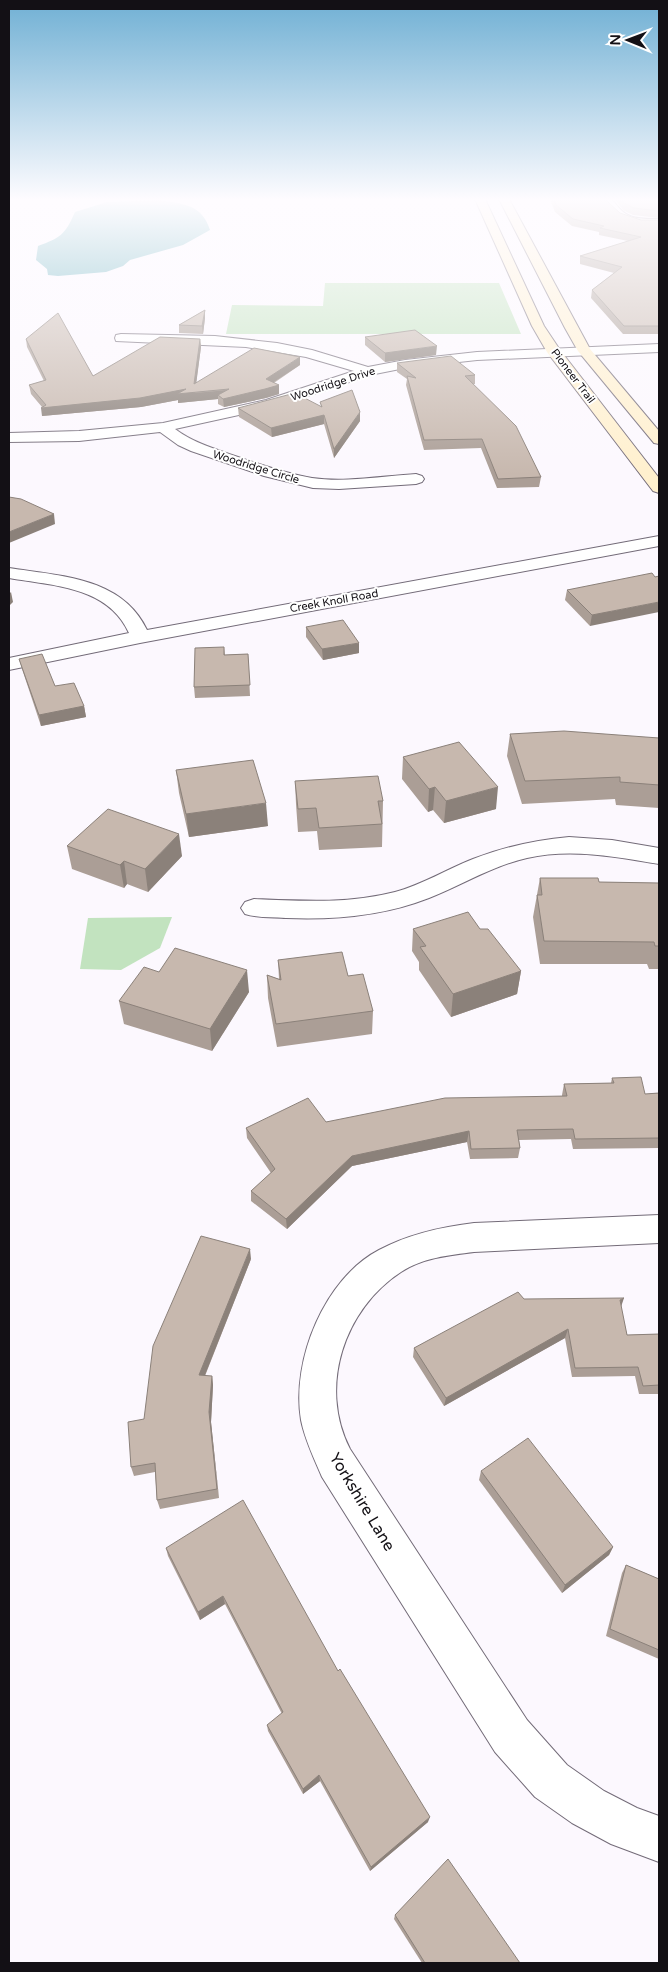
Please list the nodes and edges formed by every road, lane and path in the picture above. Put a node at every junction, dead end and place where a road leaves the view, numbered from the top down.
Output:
1 (522, 291) edge
2 (552, 291) edge
3 (121, 338) dead end
4 (659, 348) edge
5 (585, 351) junction
6 (554, 352) junction
7 (367, 371) junction
8 (163, 427) junction
9 (9, 438) edge
10 (659, 440) edge
11 (416, 480) dead end
12 (659, 488) edge
13 (659, 541) edge
14 (9, 573) edge
15 (140, 636) junction
16 (9, 664) edge
17 (659, 856) edge
18 (254, 908) dead end
19 (659, 1229) edge
20 (659, 1839) edge

1 - 6 main road, Pioneer Trail
2 - 5 main road, Pioneer Trail
3 - 7 street
4 - 5 street, Woodridge Drive
5 - 6 street, Woodridge Drive
5 - 10 main road, Pioneer Trail
6 - 7 street, Woodridge Drive
6 - 12 main road, Pioneer Trail
7 - 8 street, Woodridge Drive
8 - 9 street, Woodridge Drive
8 - 11 street, Woodridge Circle
13 - 15 street, Creek Knoll Road
14 - 15 street
15 - 16 street, Creek Knoll Road
17 - 18 street
19 - 20 street, Yorkshire Lane

